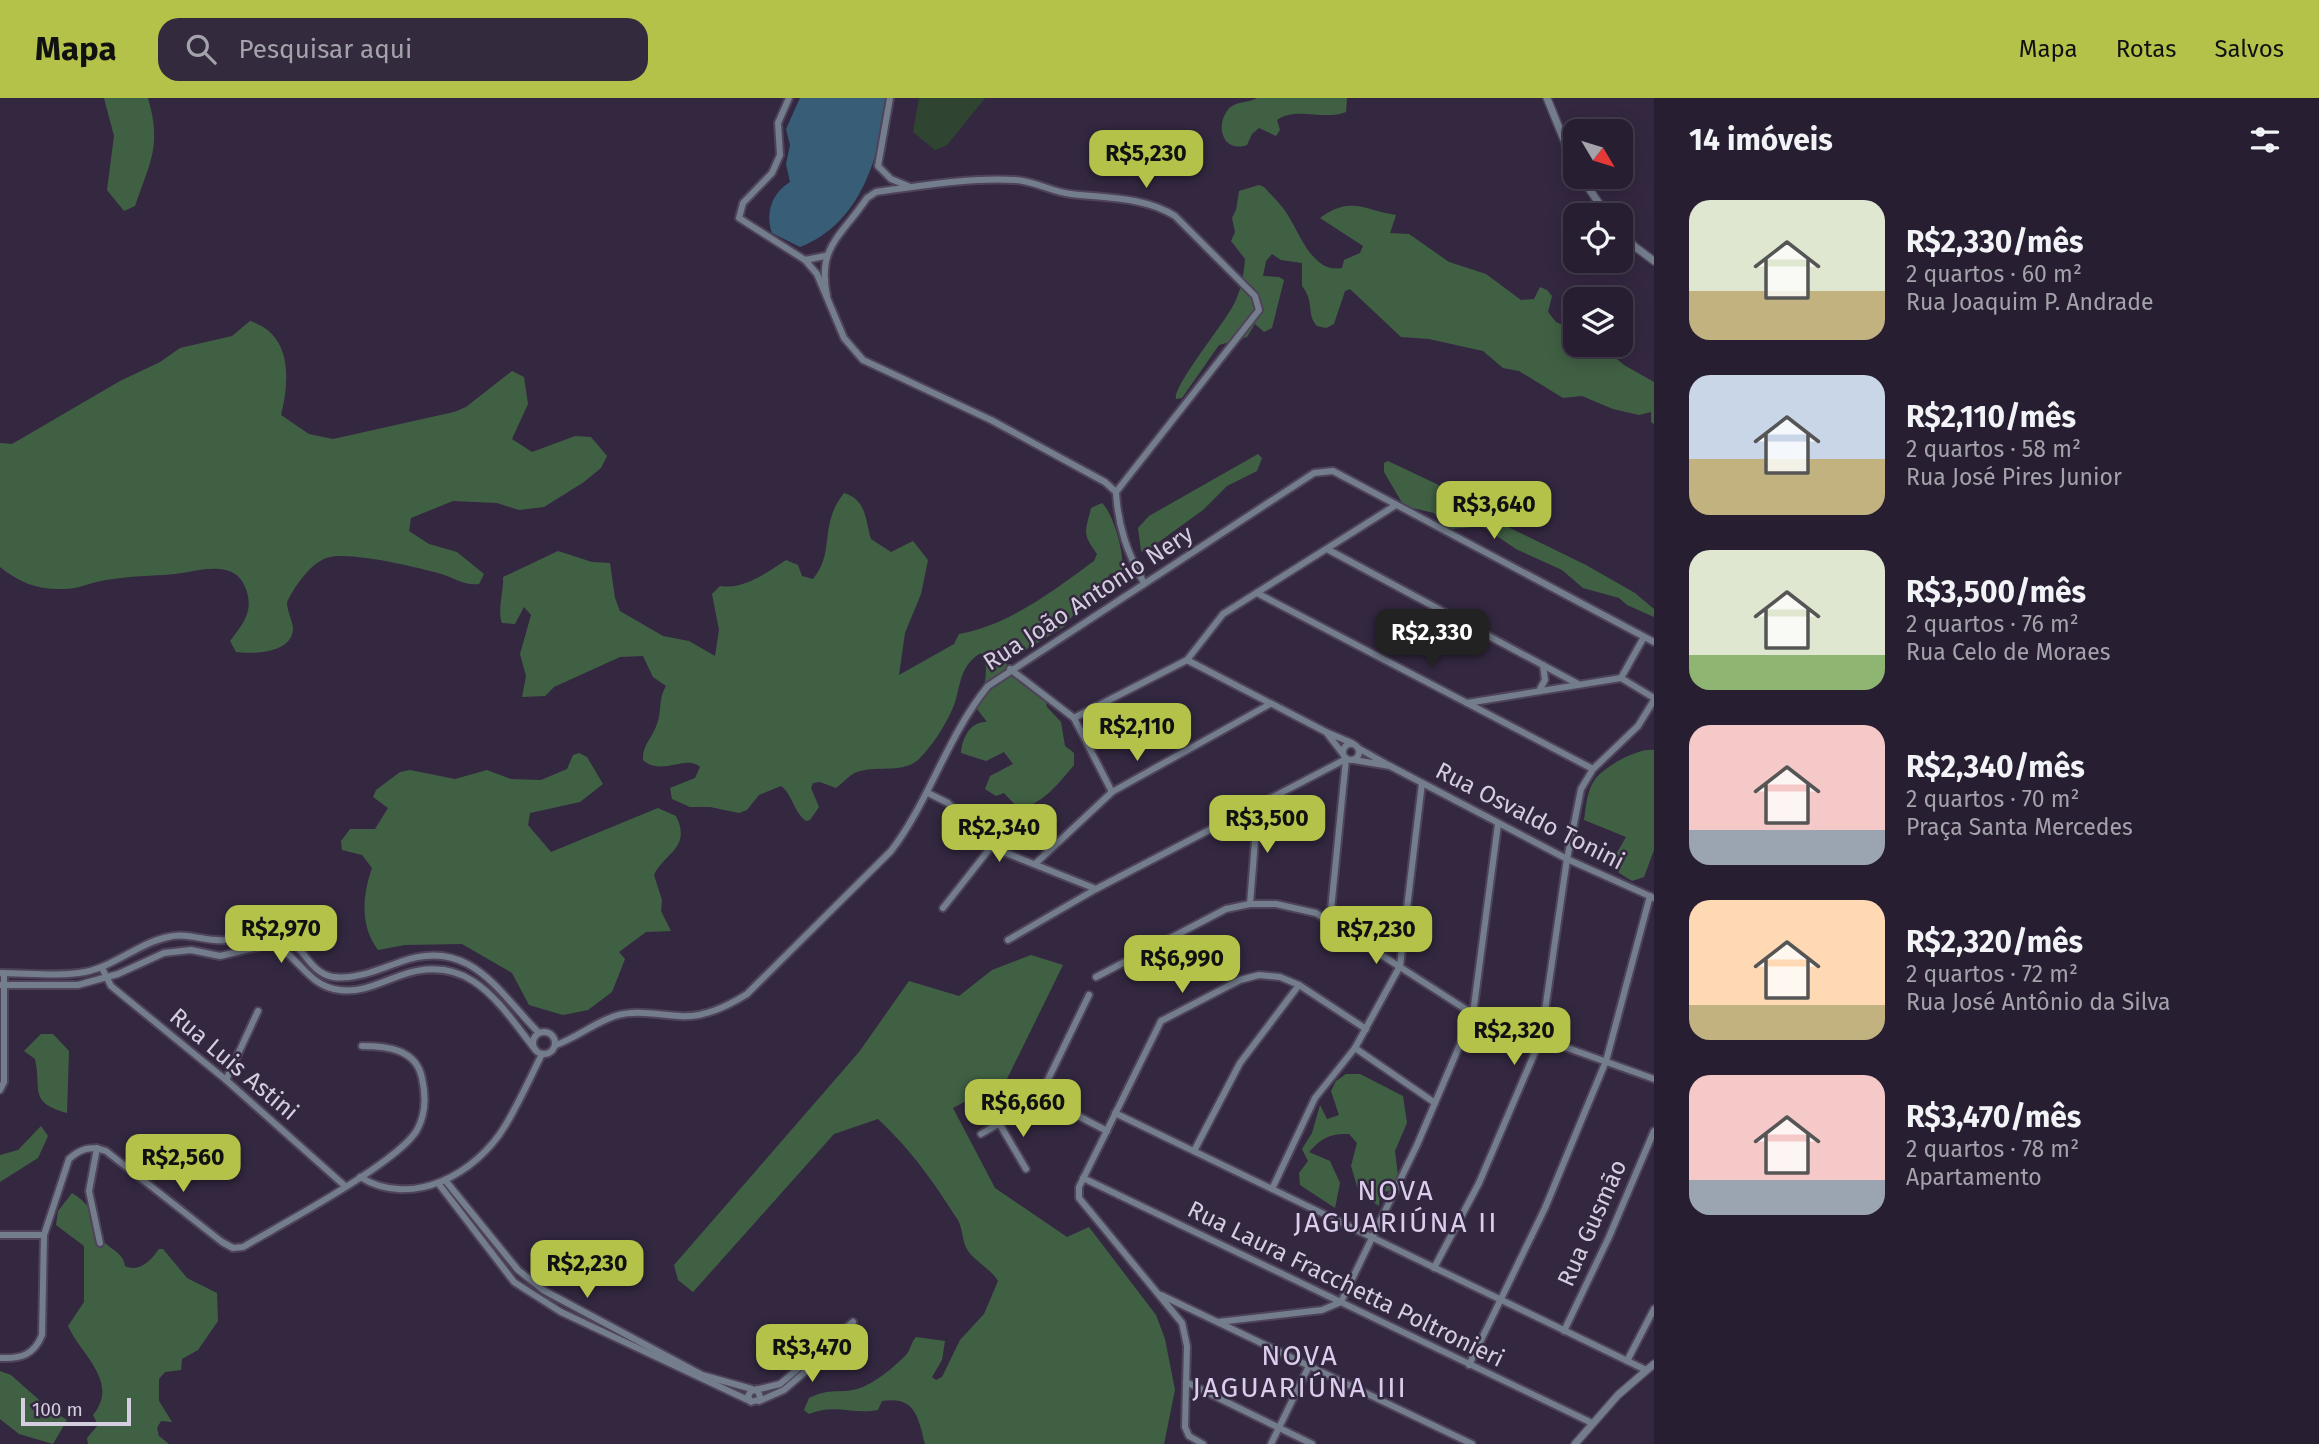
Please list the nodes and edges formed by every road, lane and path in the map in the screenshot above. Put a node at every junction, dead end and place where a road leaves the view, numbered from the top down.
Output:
1 (789, 98) edge
2 (890, 98) edge
3 (1547, 98) edge
4 (1563, 137) edge
5 (911, 187) junction
6 (1633, 245) edge
7 (825, 256) junction
8 (804, 260) junction
9 (1654, 261) edge
10 (827, 296) junction
11 (1116, 492) junction
12 (1396, 505) junction
13 (1327, 549) junction
14 (1144, 583) junction
15 (1257, 593) junction
16 (1644, 637) junction
17 (1654, 642) edge
18 (1187, 660) junction
19 (1543, 665) junction
20 (1010, 669) junction
21 (1621, 678) junction
22 (1578, 684) junction
23 (1539, 690) junction
24 (1654, 699) edge
25 (1466, 703) junction
26 (1270, 704) junction
27 (1074, 718) junction
28 (1326, 732) junction
29 (1352, 743) junction
30 (1358, 748) junction
31 (1347, 758) junction
32 (1390, 766) junction
33 (1593, 769) junction
34 (1422, 783) junction
35 (1112, 792) junction
36 (928, 793) junction
37 (1258, 804) junction
38 (1498, 824) junction
39 (991, 847) junction
40 (1567, 859) junction
41 (1035, 864) junction
42 (1096, 889) junction
43 (1652, 897) edge
44 (1250, 904) junction
45 (943, 908) dead end
46 (1330, 920) junction
47 (1008, 940) dead end
48 (1400, 966) junction
49 (102, 968) junction
50 (2, 973) edge
51 (107, 978) junction
52 (1096, 978) dead end
53 (2, 985) edge
54 (1299, 985) junction
55 (1089, 995) dead end
56 (258, 1011) dead end
57 (1473, 1014) junction
58 (1366, 1029) junction
59 (539, 1033) junction
60 (1541, 1038) junction
61 (556, 1045) junction
62 (362, 1046) dead end
63 (534, 1048) junction
64 (1355, 1048) junction
65 (542, 1054) junction
66 (1605, 1061) junction
67 (1654, 1079) edge
68 (226, 1080) junction
69 (0, 1090) edge
70 (1040, 1096) junction
71 (1435, 1103) junction
72 (1115, 1113) junction
73 (999, 1123) junction
74 (1107, 1130) junction
75 (1654, 1131) edge
76 (981, 1133) dead end
77 (97, 1147) junction
78 (1194, 1151) junction
79 (1026, 1170) dead end
80 (359, 1177) junction
81 (1083, 1178) junction
82 (441, 1182) junction
83 (345, 1186) junction
84 (1272, 1189) junction
85 (0, 1235) edge
86 (44, 1235) junction
87 (1372, 1237) junction
88 (100, 1243) dead end
89 (1434, 1268) junction
90 (517, 1270) junction
91 (510, 1277) junction
92 (543, 1290) junction
93 (1157, 1293) junction
94 (539, 1298) junction
95 (1501, 1300) junction
96 (1341, 1302) junction
97 (1654, 1309) edge
98 (1218, 1322) junction
99 (1564, 1331) junction
100 (0, 1358) edge
101 (1627, 1361) junction
102 (1310, 1364) junction
103 (1654, 1364) edge
104 (1469, 1365) junction
105 (1646, 1370) junction
106 (1186, 1382) junction
107 (755, 1389) junction
108 (750, 1401) junction
109 (759, 1401) junction
110 (1592, 1423) junction
111 (1279, 1428) junction
112 (1203, 1444) edge
113 (1271, 1444) edge
114 (1312, 1444) edge
115 (1472, 1444) edge
116 (1575, 1444) edge

1 - 8 street
2 - 5 street
3 - 4 street
5 - 7 street
5 - 11 street
6 - 9 street
7 - 8 street
7 - 10 street
8 - 10 street
10 - 11 street
11 - 14 street
12 - 13 street
12 - 14 street, Rua João Antonio Nery
12 - 16 street
13 - 15 street
13 - 19 street
14 - 20 street, Rua João Antonio Nery
15 - 18 street
15 - 25 street
16 - 17 street
16 - 21 street
18 - 26 street, Rua Osvaldo Tonini
18 - 27 street
19 - 22 street
19 - 23 street
20 - 27 street
20 - 36 street, Rua João Antonio Nery
21 - 22 street
21 - 24 street
22 - 23 street
23 - 25 street
24 - 33 street
25 - 33 street
26 - 28 street, Rua Osvaldo Tonini
26 - 35 street
27 - 35 street
28 - 29 street, Rua Osvaldo Tonini
28 - 31 street, Rua Osvaldo Tonini
29 - 30 street, Rua Osvaldo Tonini
29 - 31 street
30 - 31 street
30 - 32 street, Rua Osvaldo Tonini
31 - 32 street, Rua Osvaldo Tonini
31 - 37 street
31 - 46 street
32 - 34 street, Rua Osvaldo Tonini
33 - 40 street
34 - 38 street, Rua Osvaldo Tonini
34 - 48 street
35 - 41 street
36 - 39 street
36 - 61 street, Rua João Antonio Nery
37 - 42 street
37 - 44 street
38 - 40 street, Rua Osvaldo Tonini
38 - 57 street
39 - 41 street
39 - 45 street
40 - 43 street, Rua Osvaldo Tonini
40 - 60 street
41 - 42 street
42 - 47 street
43 - 66 street
44 - 46 street
44 - 52 street
46 - 48 street
48 - 57 street
48 - 58 street
49 - 50 street
49 - 51 street, Rua Luis Astini
49 - 59 street
50 - 53 street
51 - 53 street
51 - 63 street
51 - 68 street, Rua Luis Astini
53 - 69 street
54 - 58 street
54 - 72 street
54 - 78 street
55 - 70 street
56 - 68 street
57 - 60 street
57 - 71 street
58 - 64 street
59 - 61 street
59 - 63 street
60 - 66 street
60 - 89 street
61 - 65 street
62 - 80 street
63 - 65 street
64 - 71 street
64 - 84 street
65 - 82 street
66 - 67 street
66 - 95 street
68 - 83 street, Rua Luis Astini
70 - 73 street
70 - 74 street
71 - 87 street
72 - 74 street
72 - 78 street
73 - 76 street
73 - 79 street
74 - 81 street
75 - 99 street, Rua Gusmão
77 - 83 street
77 - 86 street
77 - 88 street
78 - 84 street
80 - 82 street
80 - 83 street
81 - 93 street
81 - 96 street, Rua Laura Fracchetta Poltronieri
82 - 90 street
82 - 91 street
84 - 87 street
85 - 86 street
86 - 100 street
87 - 89 street
87 - 96 street
89 - 95 street
90 - 91 street
90 - 92 street
91 - 94 street
92 - 94 street
92 - 107 street
93 - 98 street
93 - 106 street
94 - 108 street
95 - 99 street
95 - 104 street
96 - 98 street
96 - 104 street, Rua Laura Fracchetta Poltronieri
97 - 101 street
98 - 102 street
99 - 101 street
101 - 105 street
102 - 111 street
102 - 115 street
103 - 105 street
104 - 110 street, Rua Laura Fracchetta Poltronieri
105 - 110 street
106 - 111 street
106 - 112 street
107 - 108 street
107 - 109 street
107 - 109 street
108 - 109 street
110 - 116 street
111 - 113 street
111 - 114 street

